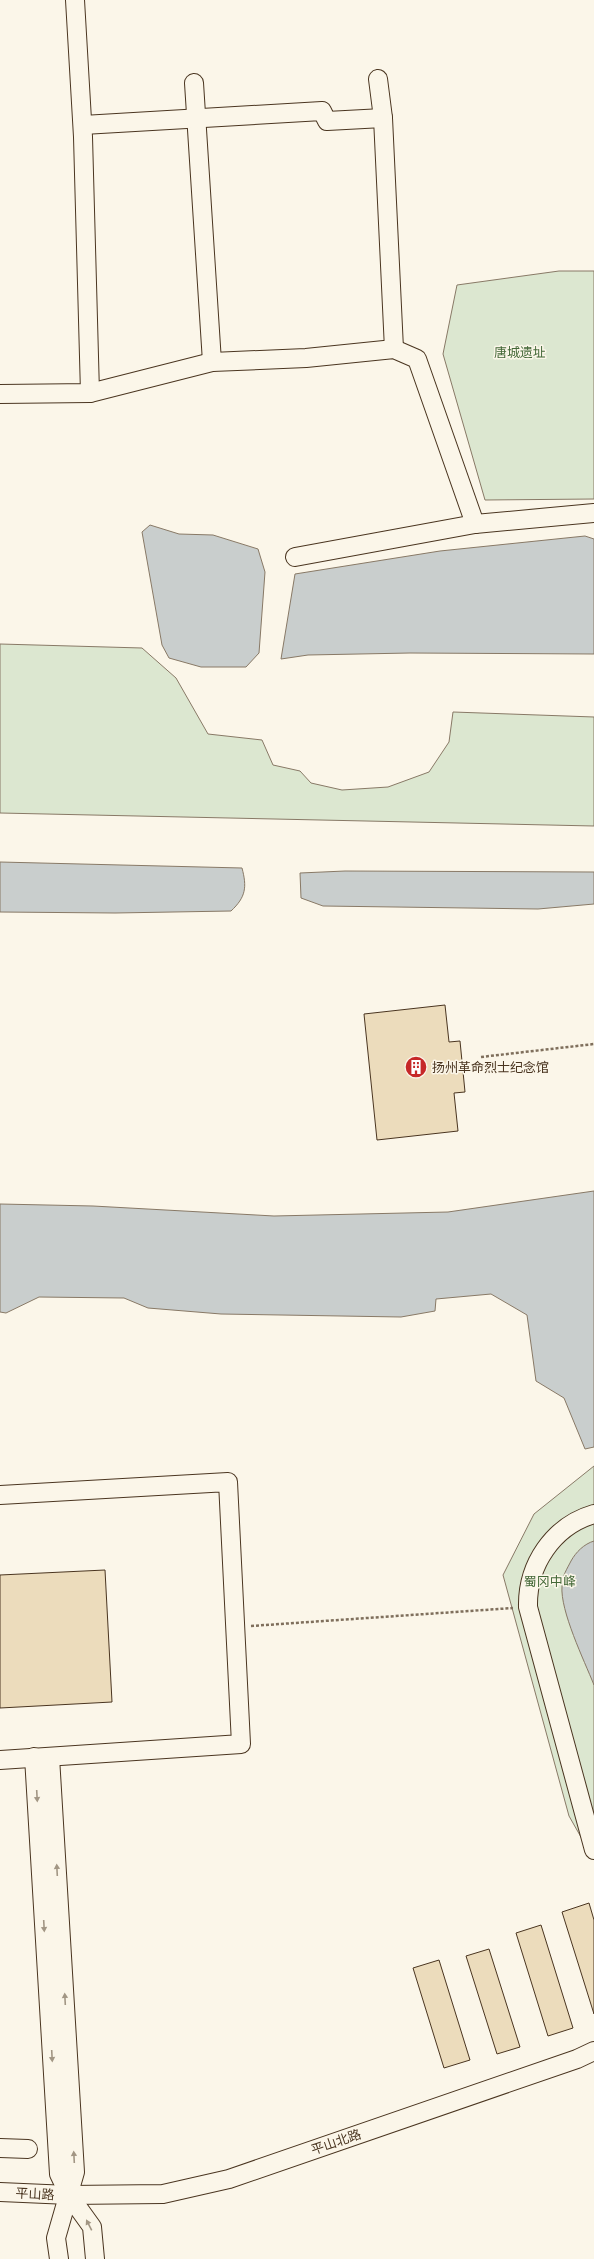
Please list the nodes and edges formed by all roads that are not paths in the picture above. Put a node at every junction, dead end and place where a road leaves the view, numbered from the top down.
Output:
1 (75, 0) edge
2 (378, 79) dead end
3 (194, 83) dead end
4 (383, 118) junction
5 (196, 119) junction
6 (83, 125) junction
7 (394, 349) junction
8 (212, 362) junction
9 (90, 393) junction
10 (0, 394) edge
11 (594, 513) edge
12 (475, 524) junction
13 (295, 557) dead end
14 (0, 1495) edge
15 (594, 1514) edge
16 (42, 1757) junction
17 (0, 1760) edge
18 (594, 1850) edge
19 (594, 2051) edge
20 (0, 2148) edge
21 (28, 2149) dead end
22 (0, 2192) edge
23 (69, 2195) junction
24 (59, 2259) edge
25 (95, 2259) edge

1 - 6 street
2 - 4 street
3 - 5 street
4 - 5 street
4 - 7 street
5 - 6 street
5 - 8 street
6 - 9 street
7 - 8 street
7 - 12 street
8 - 9 street
9 - 10 street
11 - 12 street
12 - 13 street
14 - 16 street
15 - 18 street
16 - 17 street
16 - 23 street
19 - 23 street, 平山北路
20 - 21 street
22 - 23 street, 平山路
23 - 24 street
25 -> 23 street

